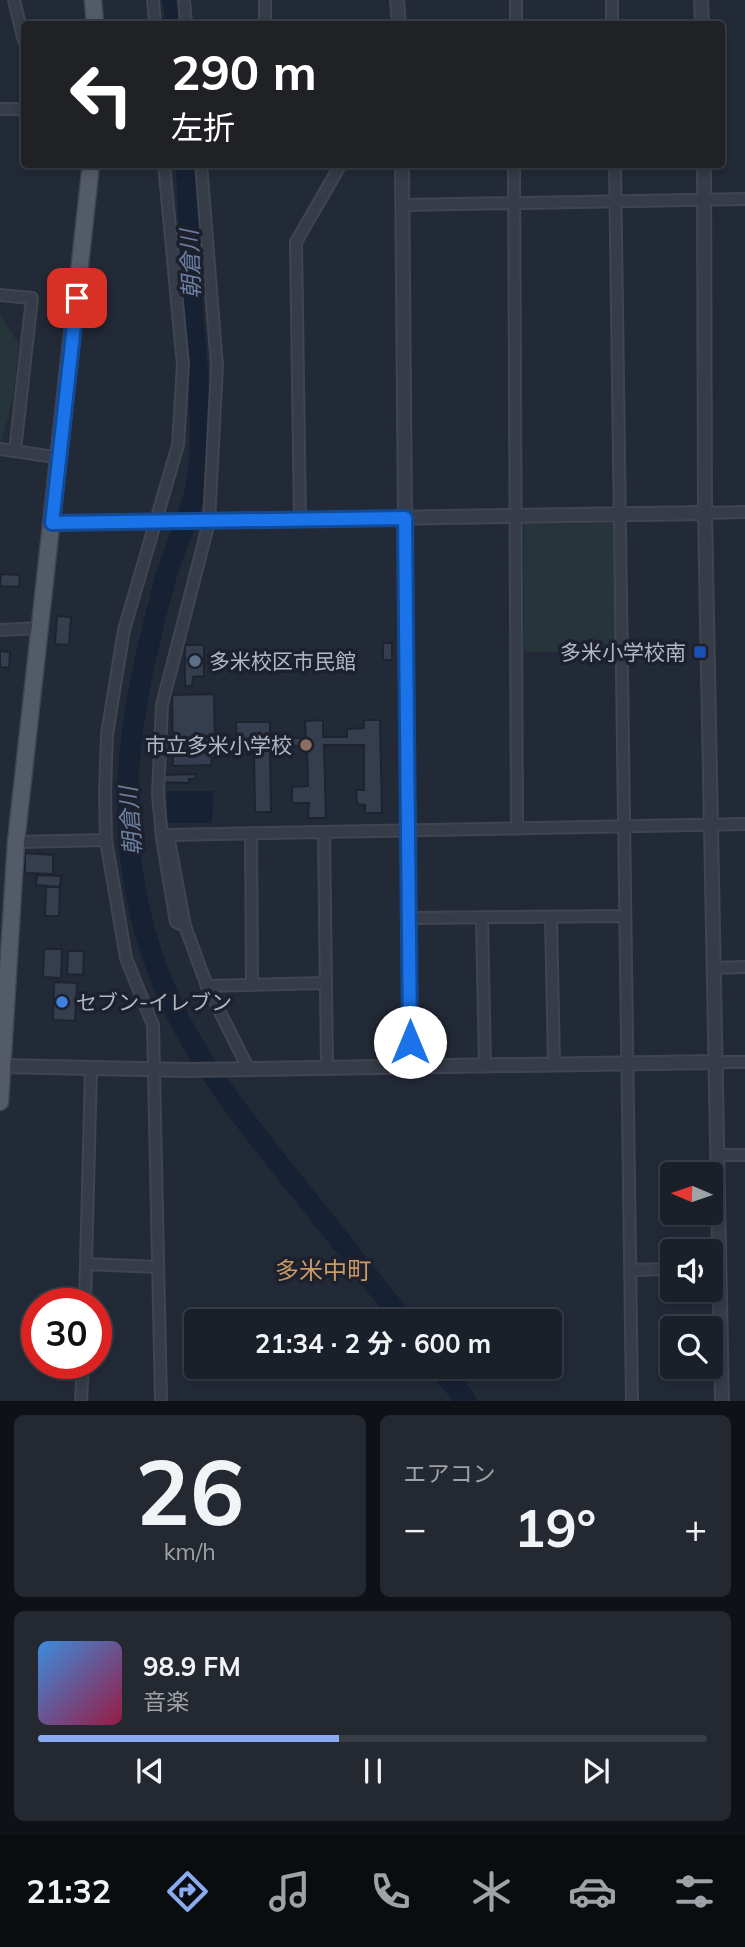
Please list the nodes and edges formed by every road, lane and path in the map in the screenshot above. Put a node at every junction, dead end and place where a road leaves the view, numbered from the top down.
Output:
1 (14, 0) edge
2 (93, 0) edge
3 (153, 0) edge
4 (184, 0) edge
5 (265, 0) edge
6 (397, 0) edge
7 (516, 0) edge
8 (612, 0) edge
9 (701, 0) edge
10 (95, 21) edge
11 (155, 21) edge
12 (186, 21) edge
13 (265, 21) edge
14 (399, 21) edge
15 (516, 21) edge
16 (612, 21) edge
17 (702, 21) edge
18 (21, 29) edge
19 (0, 109) edge
20 (21, 109) edge
21 (91, 168) edge
22 (164, 168) edge
23 (201, 168) edge
24 (339, 168) edge
25 (402, 168) edge
26 (514, 168) edge
27 (615, 168) edge
28 (704, 168) edge
29 (745, 199) edge
30 (704, 200) junction
31 (616, 201) junction
32 (514, 204) junction
33 (402, 205) junction
34 (0, 295) edge
35 (0, 449) edge
36 (15, 451) junction
37 (61, 458) junction
38 (745, 512) edge
39 (705, 513) junction
40 (621, 514) junction
41 (514, 517) junction
42 (405, 518) junction
43 (300, 520) junction
44 (207, 522) junction
45 (52, 523) junction
46 (158, 523) junction
47 (41, 628) junction
48 (0, 630) edge
49 (745, 824) edge
50 (712, 825) junction
51 (624, 827) junction
52 (517, 829) junction
53 (408, 831) junction
54 (251, 833) junction
55 (324, 833) junction
56 (106, 840) junction
57 (16, 842) junction
58 (625, 916) junction
59 (551, 917) junction
60 (410, 918) junction
61 (482, 918) junction
62 (186, 926) junction
63 (745, 967) edge
64 (715, 968) junction
65 (326, 983) junction
66 (252, 984) junction
67 (207, 986) junction
68 (716, 1062) junction
69 (745, 1062) edge
70 (627, 1063) junction
71 (554, 1064) junction
72 (0, 1066) edge
73 (327, 1066) junction
74 (485, 1066) junction
75 (410, 1067) junction
76 (242, 1068) junction
77 (91, 1069) junction
78 (153, 1070) junction
79 (0, 1102) edge
80 (717, 1155) junction
81 (745, 1155) edge
82 (716, 1239) edge
83 (86, 1264) junction
84 (158, 1267) junction
85 (660, 1269) edge
86 (631, 1270) junction
87 (85, 1288) edge
88 (717, 1302) edge
89 (82, 1379) edge
90 (81, 1401) edge
91 (161, 1401) edge
92 (632, 1401) edge
93 (722, 1401) edge

1 - 18 street
2 - 10 main road
3 - 11 street
4 - 12 street
5 - 13 street
6 - 14 street
7 - 15 street
8 - 16 street
9 - 17 street
19 - 20 street
21 - 37 main road
22 - 46 street
23 - 44 street
24 - 43 street
25 - 33 street
26 - 32 street
27 - 31 street
28 - 30 street
29 - 30 street
30 - 31 street
30 - 39 street
31 - 32 street
31 - 40 street
32 - 33 street
32 - 41 street
33 - 42 street
34 - 36 street
35 - 36 street
36 - 37 street
37 - 45 main road
38 - 39 street
39 - 40 street
39 - 50 street
40 - 41 street
40 - 51 street
41 - 42 street
41 - 52 street
42 - 43 street
42 - 53 street
43 - 44 street
44 - 46 street
44 - 62 street
45 - 46 street
45 - 47 main road
46 - 56 street
47 - 48 street
47 - 57 main road
49 - 50 street
50 - 51 street
50 - 64 street
51 - 52 street
51 - 58 street
52 - 53 street
53 - 55 street
53 - 60 street
54 - 55 street
54 - 62 street
54 - 66 street
55 - 65 street
56 - 57 street
56 - 78 street
57 - 72 main road
58 - 59 street
58 - 70 street
59 - 61 street
59 - 71 street
60 - 61 street
60 - 75 street
61 - 74 street
62 - 67 street
63 - 64 street
64 - 68 street
65 - 66 street
65 - 73 street
66 - 67 street
67 - 76 street
68 - 69 street
68 - 70 street
68 - 80 street
70 - 71 street
70 - 86 street
71 - 74 street
72 - 77 street
72 - 79 main road
73 - 75 street
73 - 76 street
74 - 75 street
76 - 78 street
77 - 78 street
77 - 83 street
78 - 84 street
80 - 81 street
80 - 82 street
83 - 84 street
83 - 87 street
84 - 91 street
85 - 86 street
86 - 92 street
88 - 93 street
89 - 90 street

